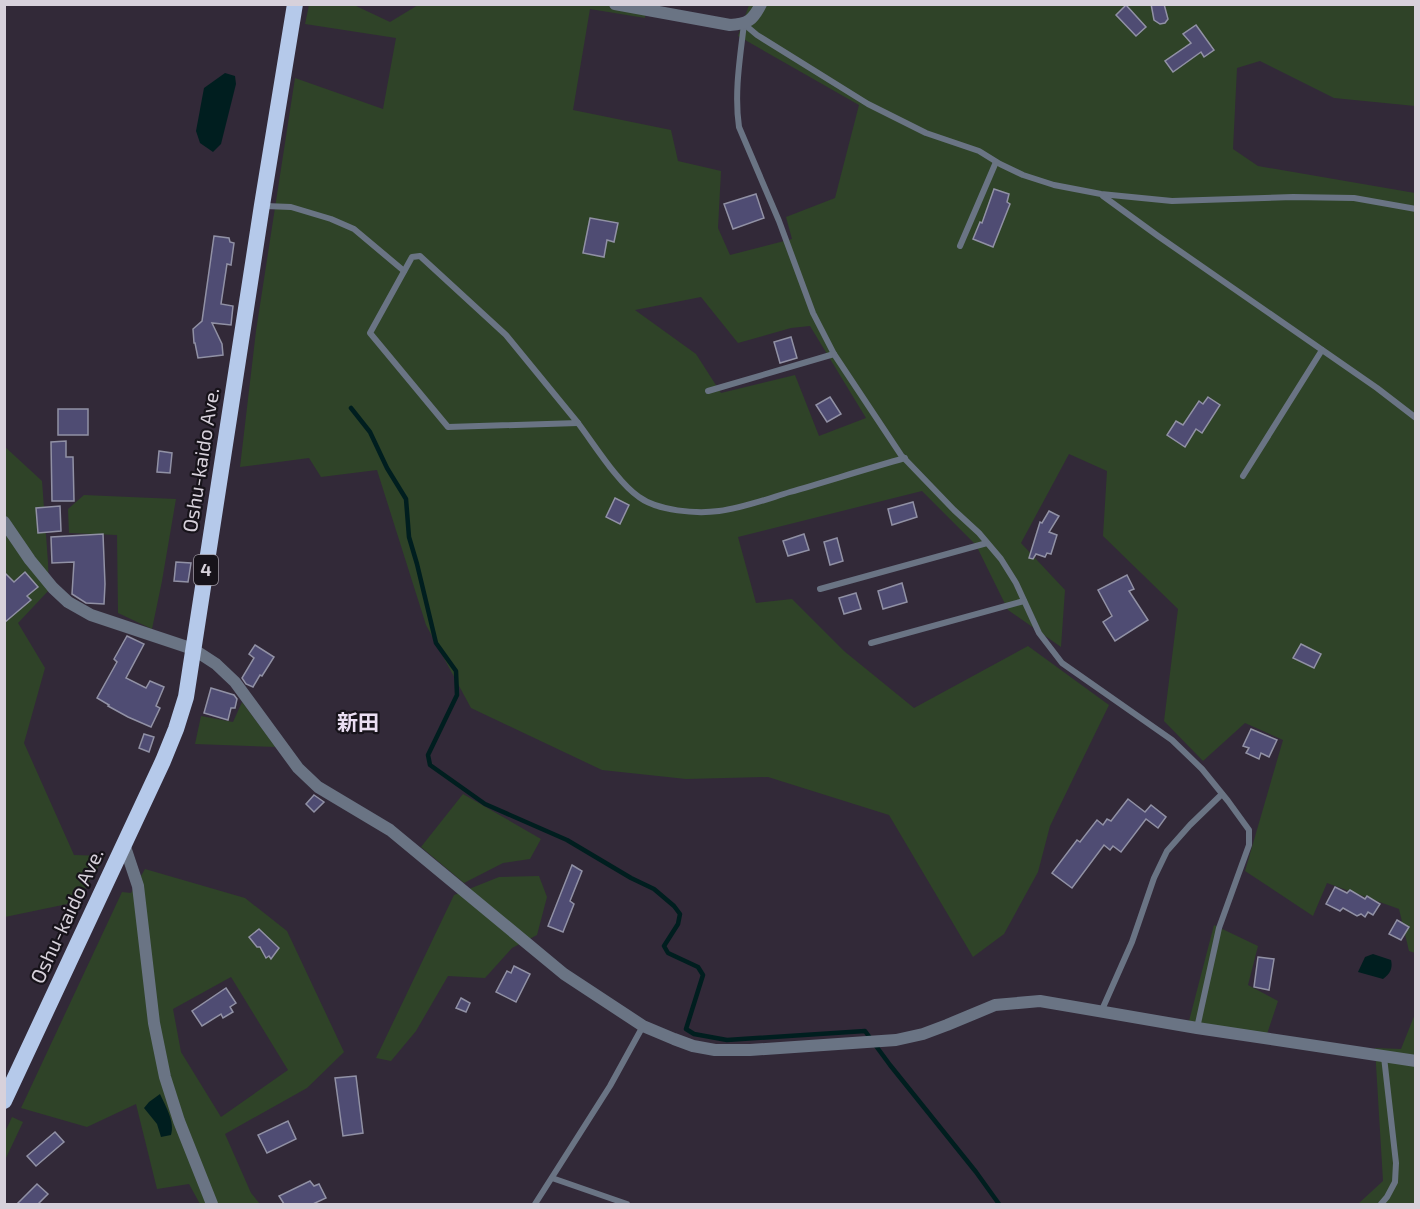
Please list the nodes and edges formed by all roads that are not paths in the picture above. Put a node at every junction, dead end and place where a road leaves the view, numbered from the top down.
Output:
1 (295, 4) edge
2 (615, 4) edge
3 (760, 4) edge
4 (744, 24) junction
5 (996, 162) junction
6 (1101, 194) junction
7 (262, 206) junction
8 (1416, 209) edge
9 (960, 246) dead end
10 (404, 271) junction
11 (1322, 350) junction
12 (834, 354) junction
13 (708, 391) dead end
14 (1416, 418) edge
15 (578, 423) junction
16 (905, 458) junction
17 (1243, 476) dead end
18 (4, 522) edge
19 (987, 543) junction
20 (820, 589) dead end
21 (1024, 601) junction
22 (871, 643) dead end
23 (193, 649) junction
24 (1222, 794) junction
25 (124, 844) junction
26 (1101, 1012) junction
27 (643, 1026) junction
28 (1197, 1028) junction
29 (1384, 1057) junction
30 (1416, 1061) edge
31 (4, 1101) edge
32 (552, 1178) junction
33 (212, 1204) edge
34 (535, 1204) edge
35 (627, 1204) edge
36 (1381, 1204) edge

1 - 7 highway, Oshu-kaido Ave. / 4
2 - 4 street
3 - 4 street
4 - 5 lane
4 - 12 lane
5 - 6 lane
5 - 9 lane
6 - 8 lane
6 - 11 lane
7 - 10 lane
7 - 23 highway, Oshu-kaido Ave. / 4
10 - 15 lane
10 - 15 lane
11 - 14 lane
11 - 17 lane
12 - 13 lane
12 - 16 lane
15 - 16 lane
16 - 19 lane
18 - 23 street
19 - 20 lane
19 - 21 lane
21 - 22 lane
21 - 24 lane
23 - 25 highway, Oshu-kaido Ave. / 4
23 - 27 street
24 - 26 lane
24 - 28 lane
25 - 31 highway, Oshu-kaido Ave. / 4
25 - 33 street
26 - 27 street
26 - 28 street
27 - 32 lane
28 - 29 street
29 - 30 street
29 - 36 lane
32 - 34 lane
32 - 35 lane

